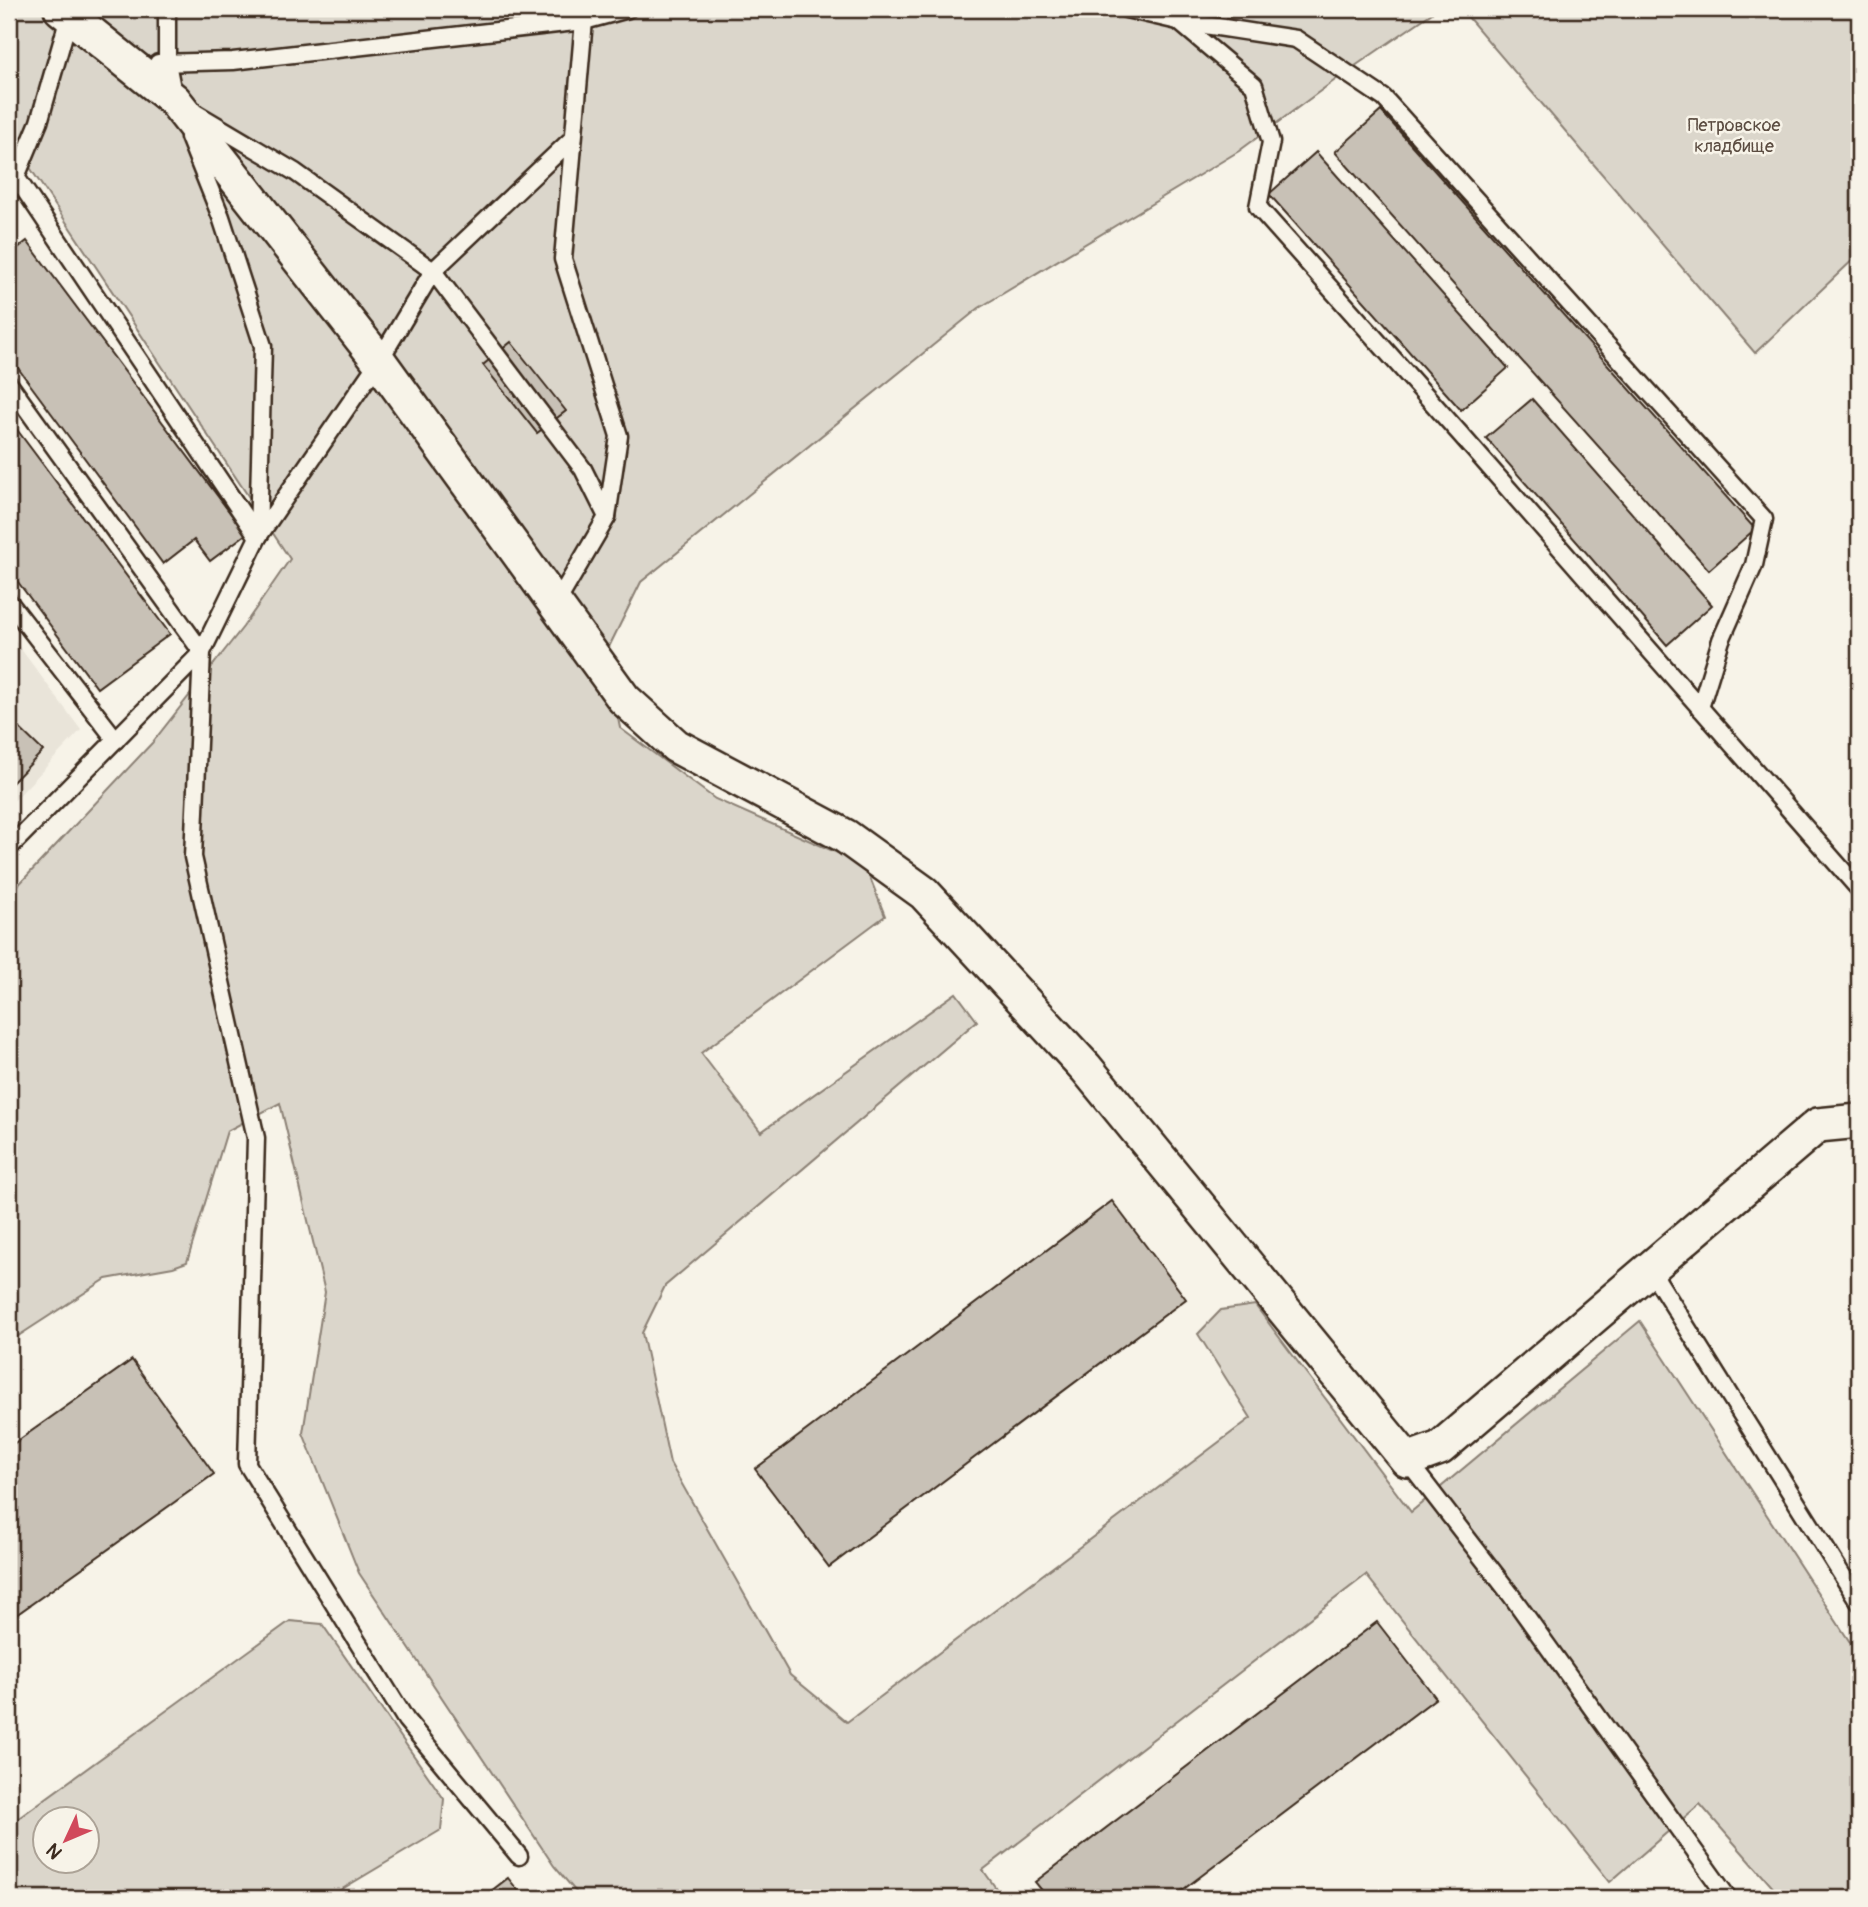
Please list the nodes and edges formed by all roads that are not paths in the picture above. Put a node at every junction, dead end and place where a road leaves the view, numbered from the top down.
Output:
1 (167, 9) edge
2 (628, 9) edge
3 (1126, 9) edge
4 (68, 11) edge
5 (584, 15) edge
6 (1178, 20) junction
7 (167, 62) junction
8 (130, 64) junction
9 (174, 100) junction
10 (573, 138) junction
11 (12, 182) edge
12 (433, 271) junction
13 (379, 361) junction
14 (9, 384) edge
15 (607, 517) junction
16 (258, 537) junction
17 (9, 602) edge
18 (556, 604) junction
19 (202, 652) junction
20 (1700, 708) junction
21 (116, 740) junction
22 (9, 848) edge
23 (1859, 890) edge
24 (1859, 1121) edge
25 (1649, 1267) junction
26 (1407, 1460) junction
27 (1859, 1602) edge
28 (519, 1856) dead end
29 (1728, 1898) edge

1 - 7 lane
2 - 5 lane
3 - 6 lane
4 - 8 street
4 - 11 lane
5 - 7 lane
5 - 10 lane
6 - 20 lane
6 - 20 lane
7 - 8 lane
7 - 9 lane
8 - 9 street
9 - 12 lane
9 - 13 street
9 - 16 lane
10 - 12 lane
10 - 15 lane
11 - 16 lane
12 - 13 lane
12 - 15 lane
13 - 16 lane
13 - 18 street
14 - 19 lane
15 - 18 lane
16 - 19 lane
17 - 21 lane
18 - 26 street
19 - 21 lane
19 - 28 lane
20 - 23 lane
21 - 22 lane
24 - 25 street
25 - 26 street
25 - 27 lane
26 - 29 lane

